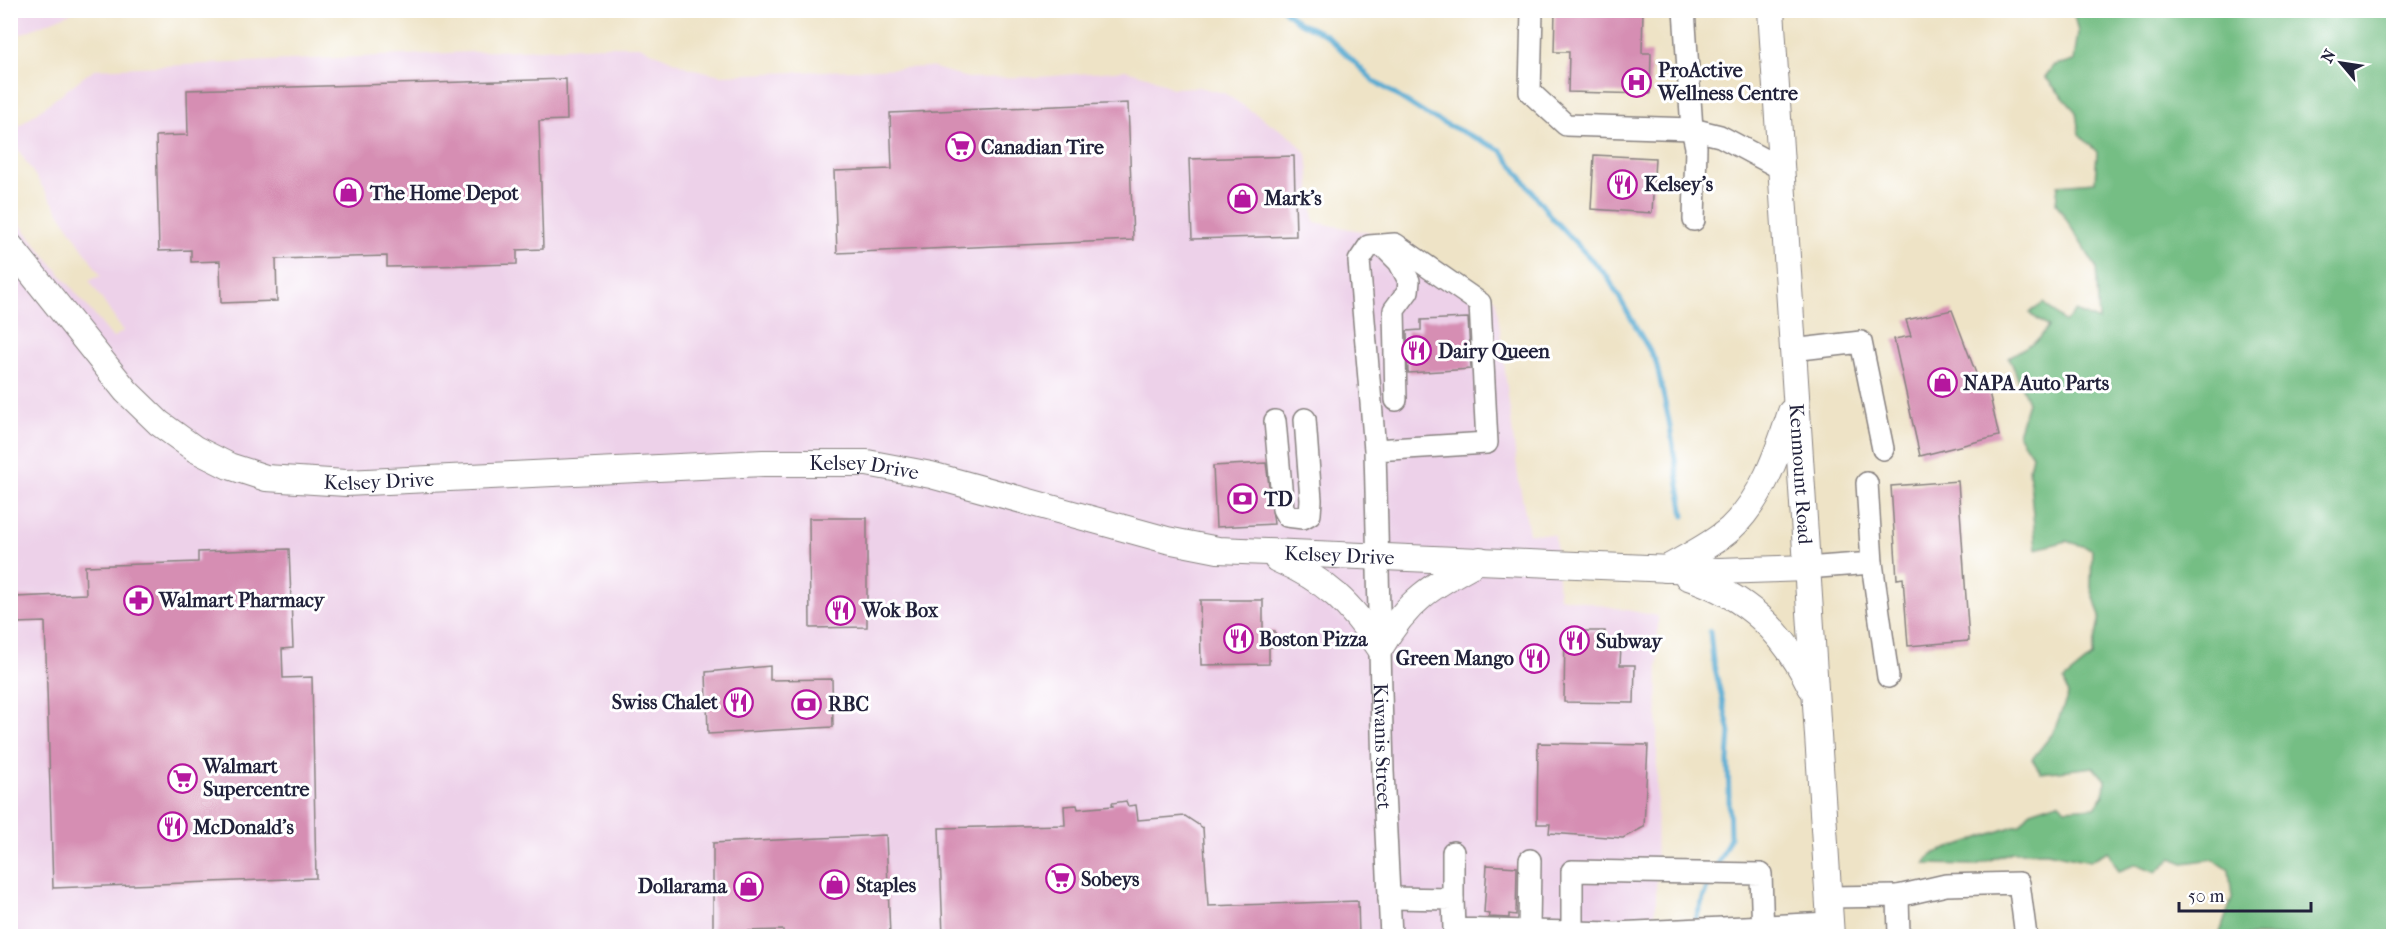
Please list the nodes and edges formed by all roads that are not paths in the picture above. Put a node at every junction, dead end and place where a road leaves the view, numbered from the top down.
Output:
1 (1532, 10) edge
2 (1684, 10) edge
3 (1771, 10) edge
4 (1692, 129) junction
5 (1780, 168) junction
6 (1694, 220) dead end
7 (1380, 243) junction
8 (10, 246) edge
9 (1792, 350) junction
10 (1795, 399) junction
11 (1396, 400) dead end
12 (1305, 419) dead end
13 (1275, 421) dead end
14 (1883, 448) dead end
15 (1376, 450) junction
16 (1868, 483) dead end
17 (1266, 554) junction
18 (1378, 556) junction
19 (1480, 560) junction
20 (1872, 564) junction
21 (1806, 568) junction
22 (1665, 569) junction
23 (1380, 648) junction
24 (1887, 677) dead end
25 (1815, 696) junction
26 (1453, 852) dead end
27 (1530, 860) dead end
28 (1898, 896) junction
29 (1828, 897) junction
30 (1389, 898) junction
31 (1453, 899) junction
32 (1830, 930) edge
33 (1529, 931) junction
34 (1763, 931) edge
35 (1572, 932) junction
36 (1668, 933) edge
37 (1391, 936) edge
38 (1899, 936) edge
39 (2026, 936) edge

1 - 4 street
2 - 4 street
3 - 5 main road, Kenmount Road
4 - 5 street
4 - 6 street
5 - 9 main road, Kenmount Road
7 - 11 street
7 - 15 street, Kiwanis Street
7 - 15 street
8 - 17 main road, Kelsey Drive
9 - 10 main road, Kenmount Road
9 - 14 street
10 - 21 main road, Kenmount Road
10 - 22 main road
12 - 13 street
15 - 18 street, Kiwanis Street
16 - 20 street
17 - 18 main road, Kelsey Drive
17 - 23 main road
18 - 19 main road, Kelsey Drive
18 - 23 street, Kiwanis Street
19 - 22 main road, Kelsey Drive
19 - 23 main road
20 - 21 street
20 - 24 street
21 - 22 main road, Kelsey Drive
21 - 25 main road, Kenmount Road
22 - 25 main road
23 - 30 street, Kiwanis Street
25 - 29 main road, Kenmount Road
26 - 31 street
27 - 33 street
28 - 29 street
28 - 38 street
28 - 39 street
29 - 32 main road, Kenmount Road
30 - 31 street
30 - 37 street, Kiwanis Street
31 - 33 street
32 - 34 street
33 - 35 street
34 - 35 street
34 - 36 street
35 - 36 street

